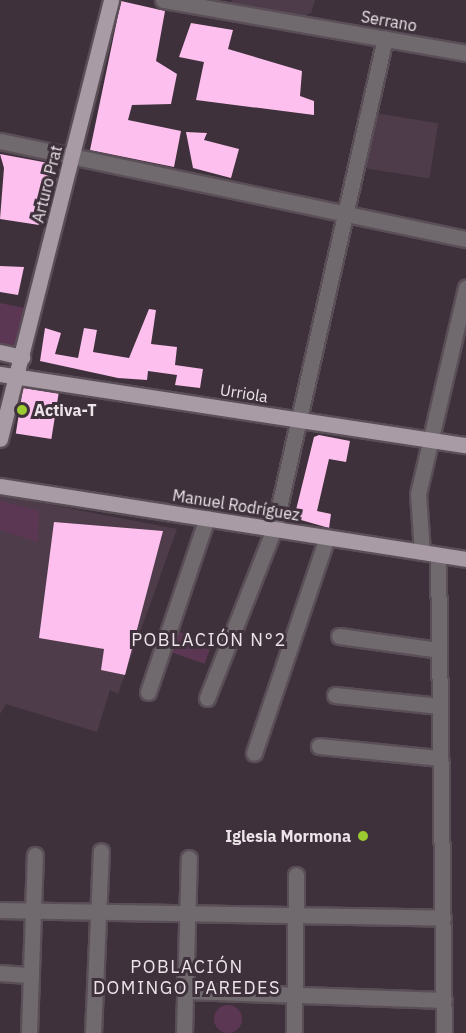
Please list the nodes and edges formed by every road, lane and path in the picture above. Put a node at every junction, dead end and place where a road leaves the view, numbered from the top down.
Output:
1 (111, 0) edge
2 (163, 0) edge
3 (385, 38) junction
4 (466, 53) edge
5 (0, 141) edge
6 (72, 156) junction
7 (347, 217) junction
8 (466, 239) edge
9 (466, 287) edge
10 (0, 352) edge
11 (22, 357) junction
12 (0, 374) edge
13 (18, 377) junction
14 (301, 420) junction
15 (0, 438) edge
16 (434, 440) junction
17 (466, 445) edge
18 (0, 486) edge
19 (207, 518) junction
20 (274, 529) junction
21 (327, 537) junction
22 (430, 553) junction
23 (466, 559) edge
24 (339, 636) dead end
25 (438, 650) junction
26 (148, 692) dead end
27 (335, 695) dead end
28 (207, 698) dead end
29 (439, 706) junction
30 (319, 746) dead end
31 (254, 753) dead end
32 (440, 758) junction
33 (100, 851) dead end
34 (35, 855) dead end
35 (189, 858) dead end
36 (296, 875) dead end
37 (33, 909) junction
38 (98, 909) junction
39 (0, 910) edge
40 (188, 912) junction
41 (295, 914) junction
42 (443, 918) junction
43 (0, 973) edge
44 (30, 975) junction
45 (186, 991) junction
46 (295, 995) junction
47 (444, 1000) junction
48 (29, 1033) edge
49 (93, 1033) edge
50 (184, 1033) edge
51 (294, 1033) edge
52 (444, 1033) edge

1 - 6 main road, Arturo Prat
2 - 3 street, Serrano
3 - 4 street, Serrano
3 - 7 street
5 - 6 street
6 - 7 street
6 - 11 main road, Arturo Prat
7 - 8 street
7 - 14 street
9 - 16 street
10 - 11 main road
11 - 13 main road, Arturo Prat
12 - 13 main road, Urriola
13 - 14 main road, Urriola
13 - 15 main road, Arturo Prat
14 - 16 main road, Urriola
14 - 20 street
16 - 17 main road, Urriola
16 - 22 street
18 - 19 main road, Manuel Rodríguez
19 - 20 main road, Manuel Rodríguez
19 - 26 street
20 - 21 main road, Manuel Rodríguez
20 - 28 street
21 - 22 main road, Manuel Rodríguez
21 - 31 street
22 - 23 main road, Manuel Rodríguez
22 - 25 street
24 - 25 street
25 - 29 street
27 - 29 street
29 - 32 street
30 - 32 street
32 - 42 street
33 - 38 street
34 - 37 street
35 - 40 street
36 - 41 street
37 - 38 street
37 - 39 street
37 - 44 street
38 - 40 street
38 - 49 street
40 - 41 street
40 - 45 street
41 - 42 street
41 - 46 street
42 - 47 street
43 - 44 street
44 - 48 street
45 - 46 street
45 - 50 street
46 - 47 street
46 - 51 street
47 - 52 street

